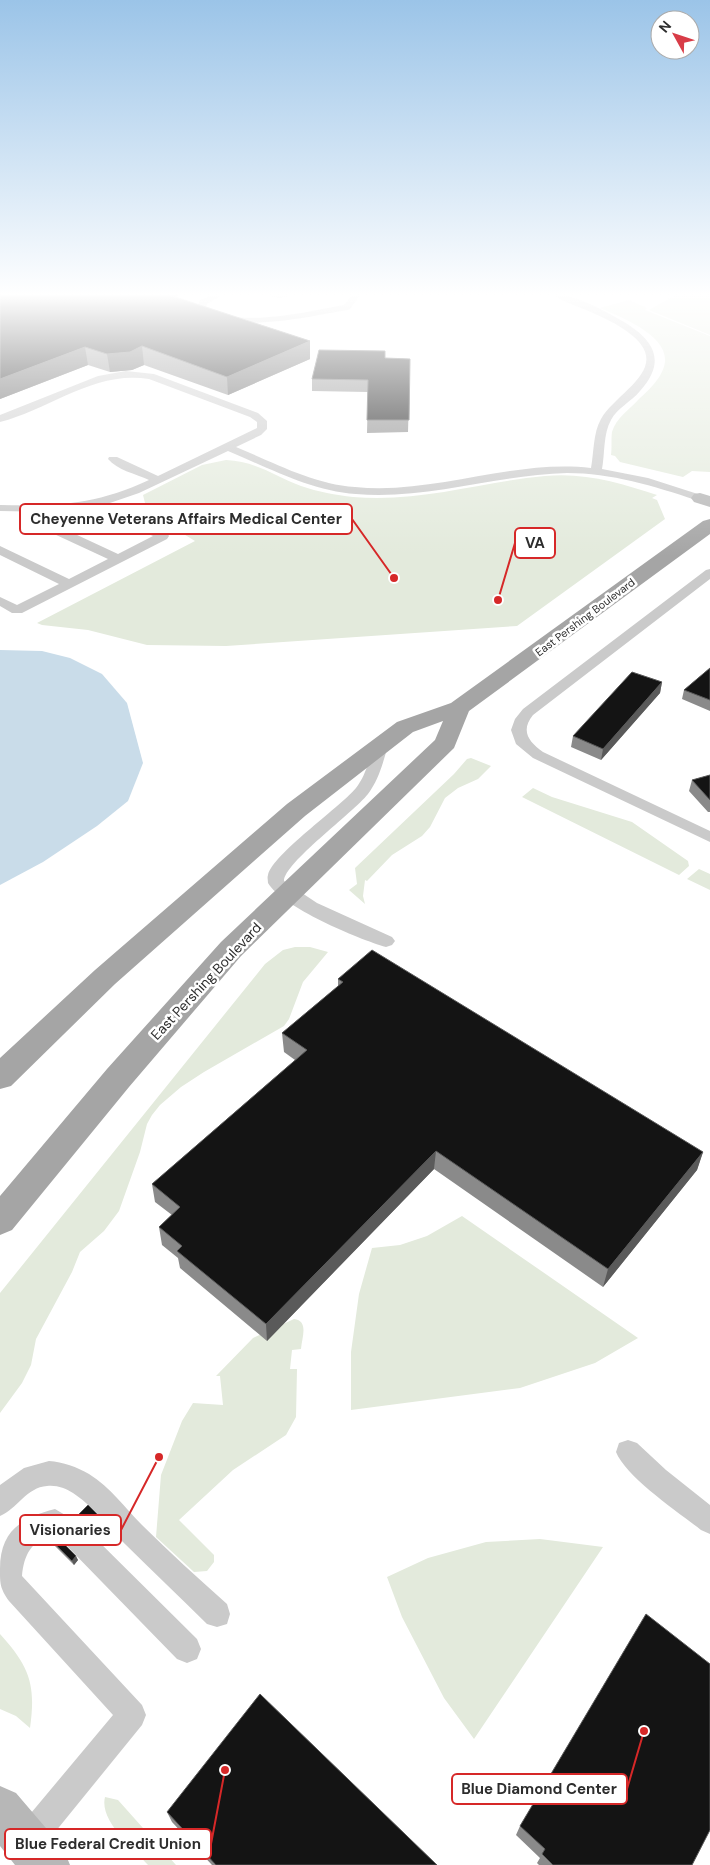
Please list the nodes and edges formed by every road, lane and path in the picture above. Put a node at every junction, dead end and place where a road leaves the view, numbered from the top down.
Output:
1 (91, 382) edge
2 (166, 382) edge
3 (644, 382) edge
4 (0, 419) edge
5 (227, 447) junction
6 (113, 459) dead end
7 (596, 471) junction
8 (159, 480) junction
9 (705, 500) edge
10 (93, 504) junction
11 (0, 508) edge
12 (17, 510) junction
13 (0, 517) edge
14 (43, 524) dead end
15 (710, 525) edge
16 (0, 550) edge
17 (118, 559) junction
18 (710, 573) edge
19 (69, 584) junction
20 (0, 601) edge
21 (459, 708) junction
22 (381, 745) junction
23 (710, 837) edge
24 (288, 894) junction
25 (386, 941) dead end
26 (0, 1077) edge
27 (0, 1220) edge
28 (628, 1452) dead end
29 (0, 1503) edge
30 (710, 1521) edge
31 (4, 1573) edge
32 (217, 1614) dead end
33 (187, 1650) dead end
34 (24, 1839) edge

1 - 4 lane
2 - 5 lane
3 - 7 lane
5 - 7 lane
5 - 8 lane
6 - 8 lane
7 - 9 lane
8 - 10 lane
10 - 12 lane
10 - 17 lane
11 - 12 lane
12 - 13 lane
14 - 17 lane
15 - 21 main road, East Pershing Boulevard
16 - 19 lane
17 - 19 lane
18 - 23 lane
19 - 20 lane
21 - 22 main road, East Pershing Boulevard
21 - 24 main road, East Pershing Boulevard
22 - 24 lane
22 - 26 main road, East Pershing Boulevard
24 - 25 lane
24 - 27 main road, East Pershing Boulevard
28 - 30 lane
29 - 32 lane
31 - 33 lane
31 - 34 lane

